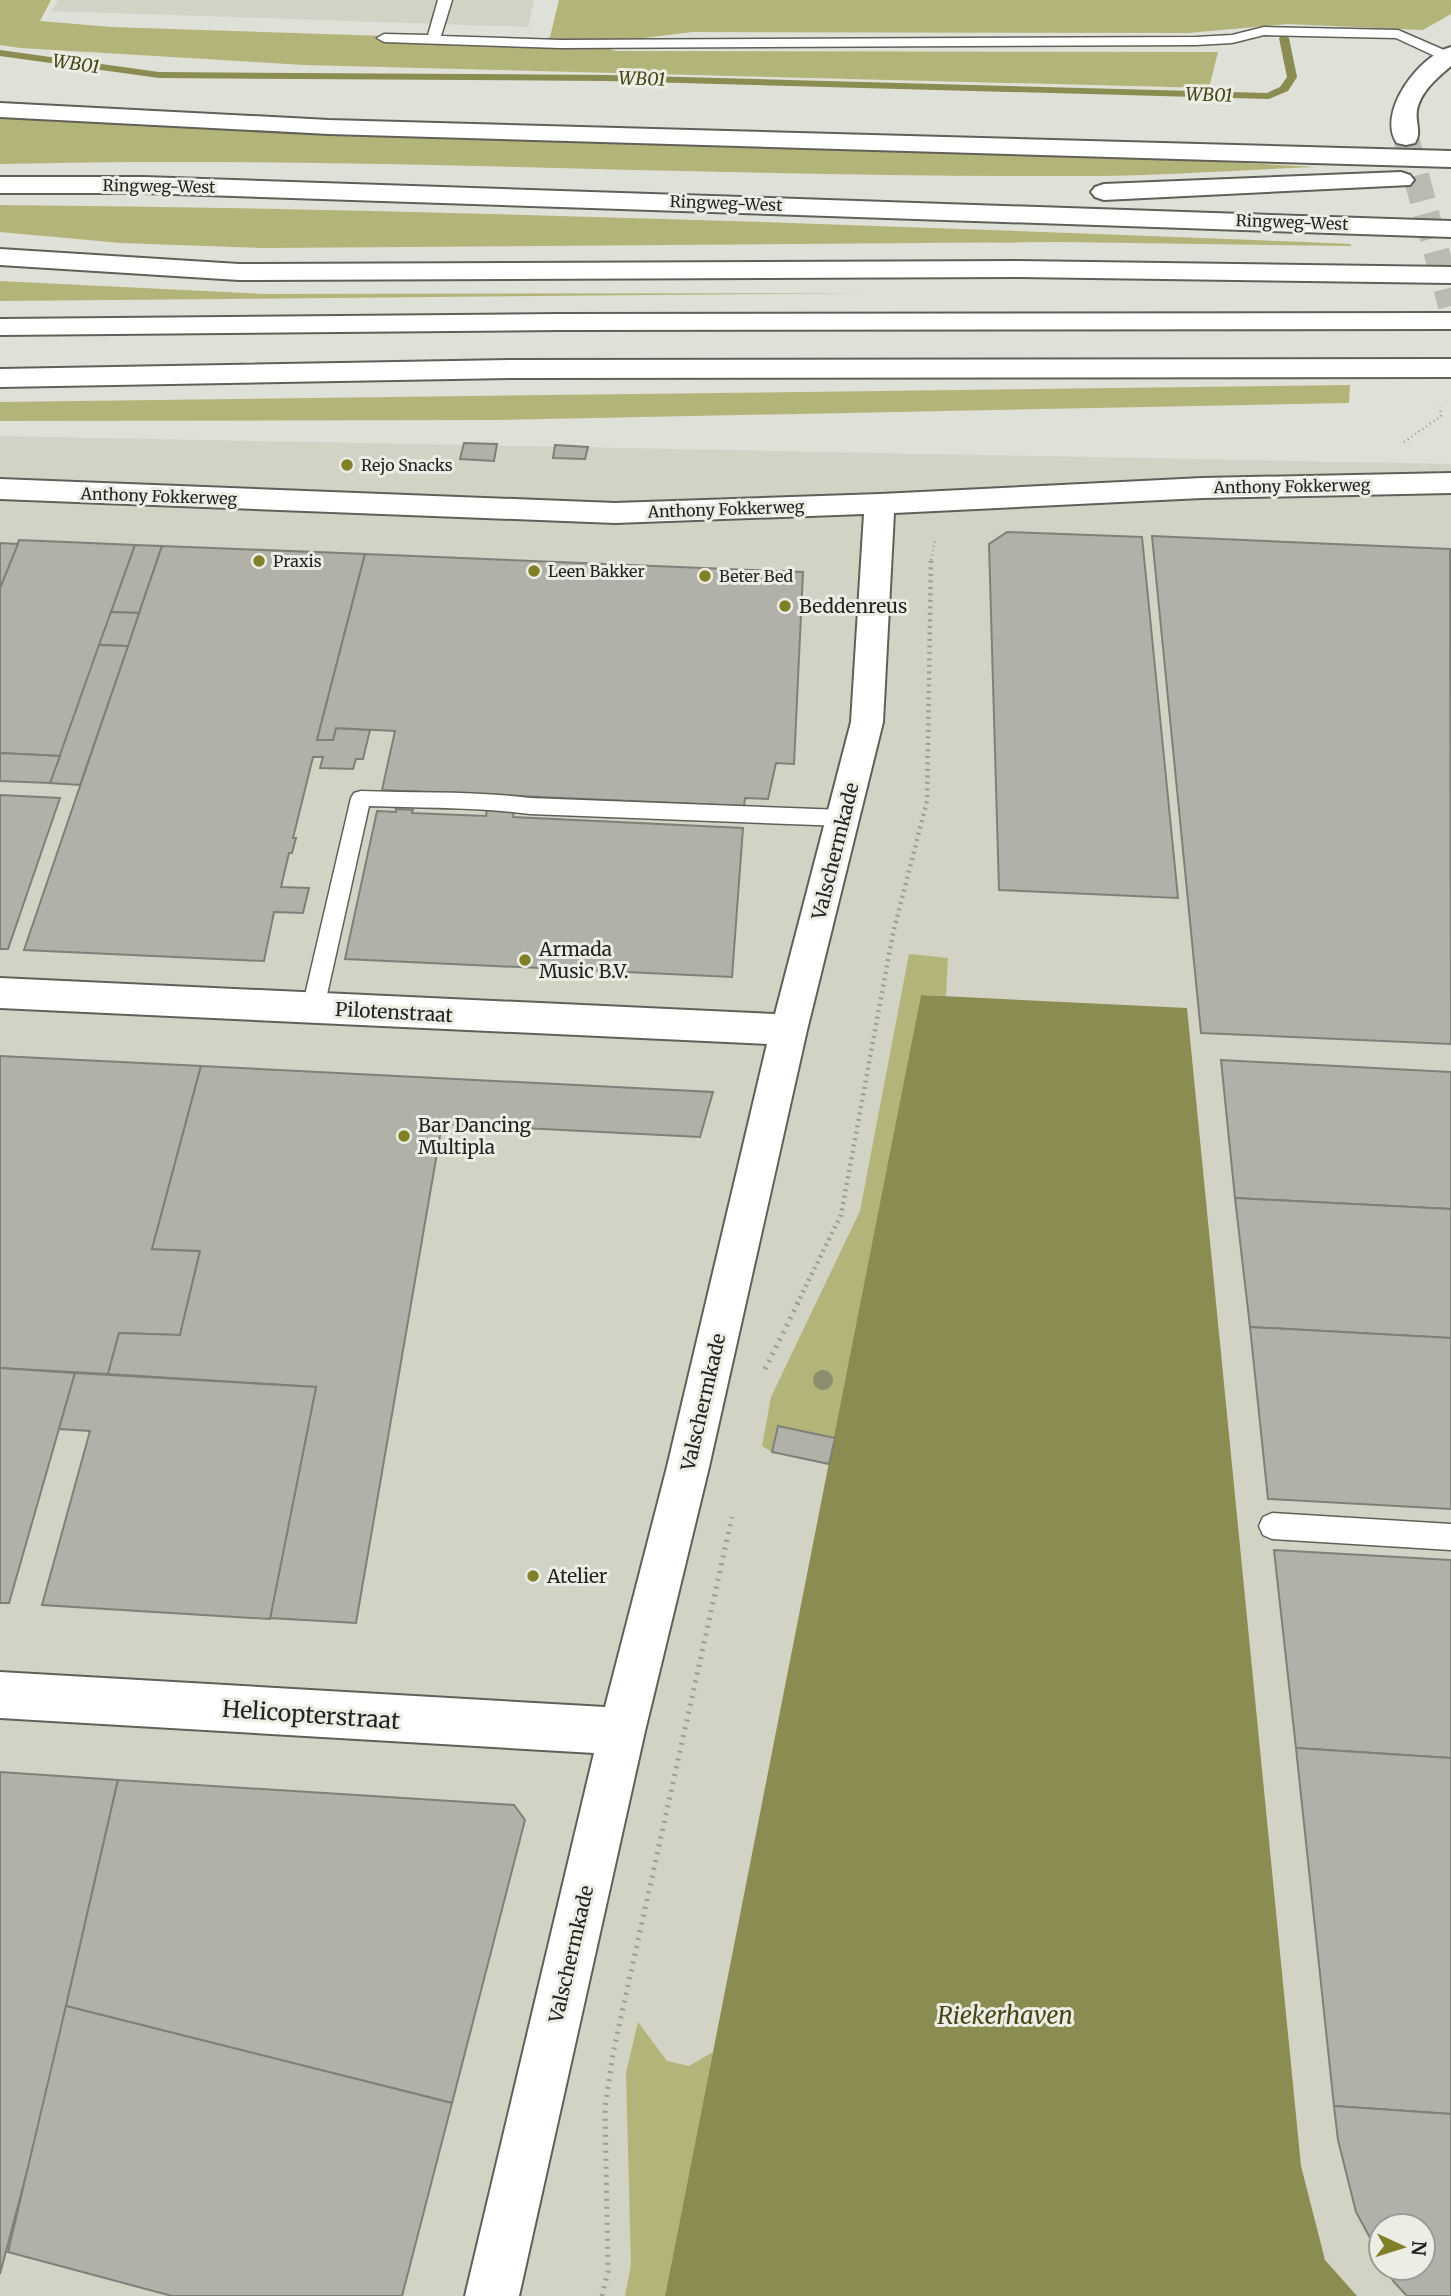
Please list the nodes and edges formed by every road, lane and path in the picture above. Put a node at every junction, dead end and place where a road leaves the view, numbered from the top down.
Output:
1 (445, 0) edge
2 (384, 38) dead end
3 (433, 40) junction
4 (1448, 55) edge
5 (0, 110) edge
6 (1406, 138) tunnel mouth
7 (1451, 159) edge
8 (1451, 177) edge
9 (0, 185) edge
10 (855, 207) junction
11 (1451, 229) edge
12 (0, 257) edge
13 (1451, 275) edge
14 (1451, 321) edge
15 (0, 327) edge
16 (1451, 368) edge
17 (0, 378) edge
18 (1437, 397) dead end
19 (1415, 483) junction
20 (1451, 483) edge
21 (0, 489) edge
22 (880, 504) junction
23 (940, 530) dead end
24 (843, 818) junction
25 (0, 993) edge
26 (313, 1008) junction
27 (789, 1030) junction
28 (759, 1382) dead end
29 (734, 1505) dead end
30 (1272, 1526) dead end
31 (1451, 1537) edge
32 (0, 1695) edge
33 (622, 1731) junction
34 (492, 2296) edge
35 (602, 2296) edge

1 - 3 lane
2 - 3 lane
3 - 4 lane
4 - 6 main road
5 - 7 main road
8 - 10 main road
9 - 10 main road, Ringweg-West
10 - 11 main road, Ringweg-West
12 - 13 main road
14 - 15 main road
16 - 17 main road
18 - 19 path
19 - 20 main road, Anthony Fokkerweg
19 - 22 main road, Anthony Fokkerweg
21 - 22 main road, Anthony Fokkerweg
22 - 24 main road, Valschermkade
23 - 28 path
24 - 26 lane
24 - 27 main road, Valschermkade
25 - 26 main road, Pilotenstraat
26 - 27 main road, Pilotenstraat
27 - 33 main road, Valschermkade
29 - 35 path
30 - 31 lane
32 - 33 main road, Helicopterstraat
33 - 34 main road, Valschermkade

